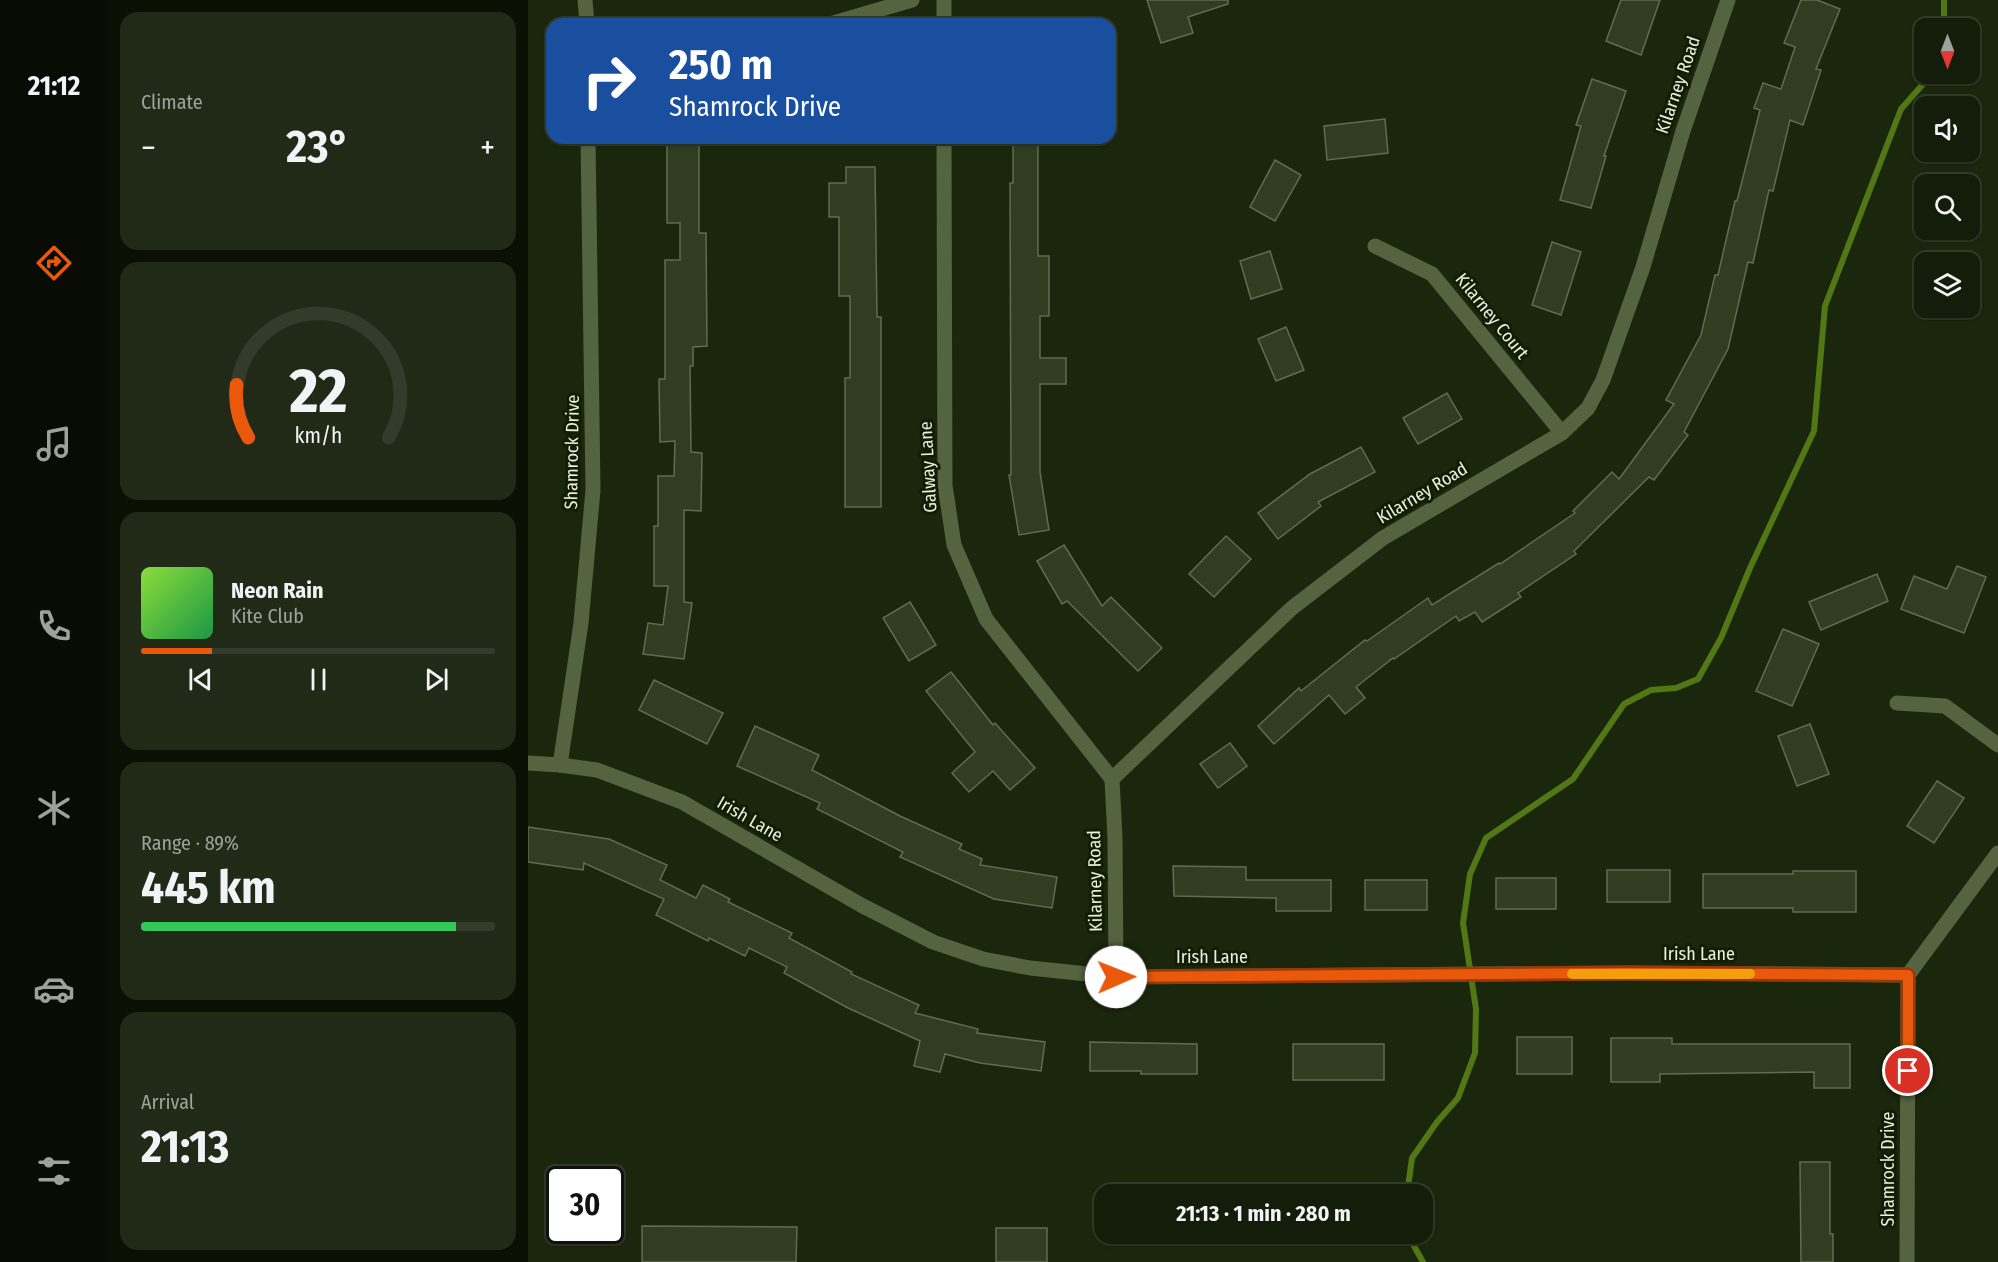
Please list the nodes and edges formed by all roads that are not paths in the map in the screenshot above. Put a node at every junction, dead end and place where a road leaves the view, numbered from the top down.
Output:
1 (585, 0) edge
2 (912, 0) edge
3 (945, 0) edge
4 (1728, 0) edge
5 (586, 18) edge
6 (850, 18) edge
7 (944, 18) edge
8 (588, 144) edge
9 (944, 144) edge
10 (1375, 246) dead end
11 (1562, 433) junction
12 (1898, 704) dead end
13 (1998, 745) edge
14 (528, 763) edge
15 (561, 765) junction
16 (1112, 779) junction
17 (1998, 853) edge
18 (1908, 975) junction
19 (1116, 977) junction
20 (1907, 1262) edge

1 - 5 street
2 - 6 street
3 - 7 street
4 - 11 street, Kilarney Road
8 - 15 street, Shamrock Drive
9 - 16 street, Galway Lane
10 - 11 street, Kilarney Court
11 - 16 street, Kilarney Road
12 - 13 street
14 - 15 street, Irish Lane
15 - 19 street, Irish Lane
16 - 19 street, Kilarney Road
17 - 18 street
18 - 19 street, Irish Lane
18 - 20 street, Shamrock Drive

